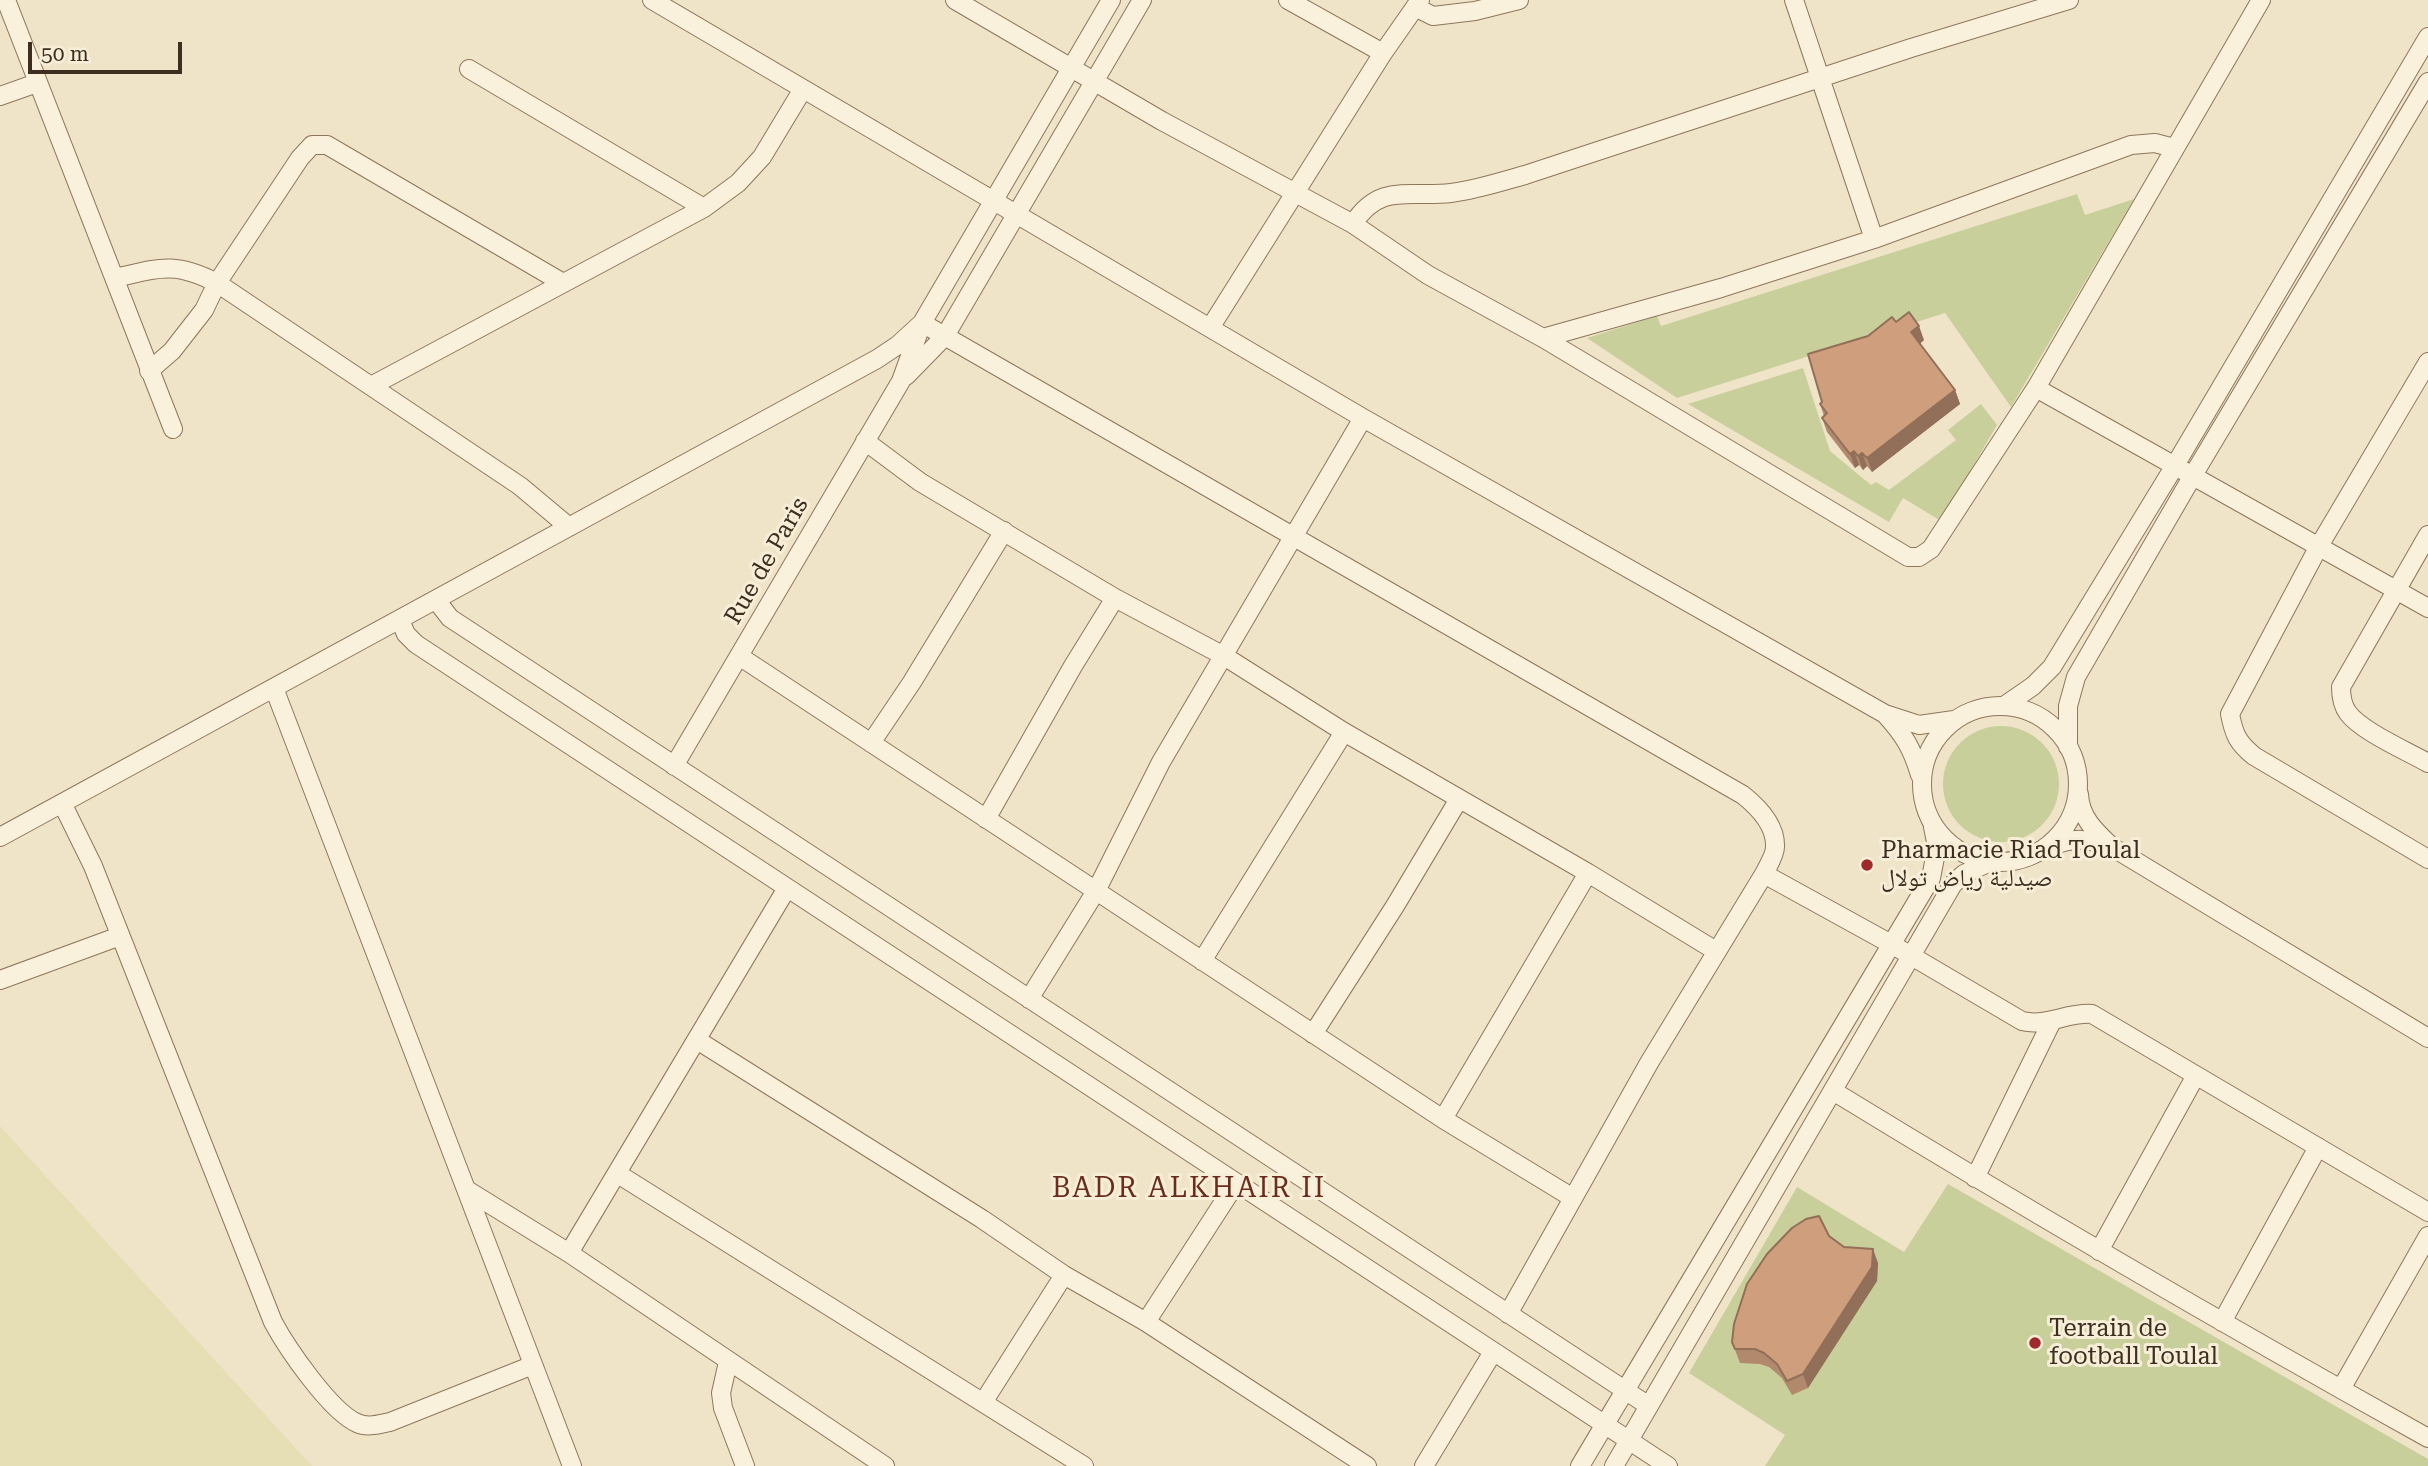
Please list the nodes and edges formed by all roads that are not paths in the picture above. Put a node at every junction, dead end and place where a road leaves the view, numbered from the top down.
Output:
1 (6, 0) edge
2 (652, 0) edge
3 (954, 0) edge
4 (1111, 0) edge
5 (1142, 0) edge
6 (1288, 0) edge
7 (1519, 0) edge
8 (1794, 0) edge
9 (2069, 0) edge
10 (2261, 0) edge
11 (1418, 4) edge
12 (2428, 37) edge
13 (1382, 53) junction
14 (1071, 68) junction
15 (468, 69) dead end
16 (1821, 79) junction
17 (1094, 80) junction
18 (2428, 82) edge
19 (37, 83) junction
20 (803, 89) junction
21 (0, 96) edge
22 (2174, 148) junction
23 (1294, 192) junction
24 (993, 200) junction
25 (704, 208) junction
26 (1017, 213) junction
27 (1353, 225) junction
28 (1874, 239) junction
29 (115, 278) junction
30 (216, 283) junction
31 (563, 283) junction
32 (922, 323) junction
33 (1210, 328) junction
34 (945, 336) junction
35 (1543, 338) junction
36 (2428, 362) edge
37 (149, 371) junction
38 (901, 381) junction
39 (371, 386) junction
40 (2036, 388) junction
41 (1363, 418) junction
42 (173, 429) dead end
43 (865, 441) junction
44 (2174, 467) junction
45 (2192, 477) junction
46 (569, 527) junction
47 (1004, 531) junction
48 (2428, 535) edge
49 (1293, 538) junction
50 (2319, 546) junction
51 (2396, 590) junction
52 (1115, 598) junction
53 (436, 600) junction
54 (2428, 608) edge
55 (400, 620) junction
56 (739, 656) junction
57 (1224, 656) junction
58 (274, 688) junction
59 (2004, 706) junction
60 (1885, 714) junction
61 (1954, 720) junction
62 (1344, 732) junction
63 (871, 743) junction
64 (2068, 747) junction
65 (2428, 763) edge
66 (674, 766) junction
67 (1921, 778) junction
68 (2078, 787) junction
69 (1459, 799) junction
70 (62, 803) junction
71 (986, 819) junction
72 (1933, 827) junction
73 (0, 837) edge
74 (2112, 847) junction
75 (2041, 851) junction
76 (2428, 859) edge
77 (1990, 862) junction
78 (1588, 873) junction
79 (1764, 874) junction
80 (788, 888) junction
81 (1096, 891) junction
82 (120, 936) junction
83 (1891, 944) junction
84 (1716, 951) junction
85 (1912, 956) junction
86 (1202, 961) junction
87 (0, 980) edge
88 (1029, 999) junction
89 (2052, 1021) junction
90 (1313, 1034) junction
91 (2428, 1038) edge
92 (697, 1040) junction
93 (2195, 1077) junction
94 (1833, 1091) junction
95 (1443, 1119) junction
96 (2318, 1147) junction
97 (618, 1174) junction
98 (1975, 1178) junction
99 (1236, 1183) junction
100 (467, 1190) junction
101 (1573, 1198) junction
102 (2428, 1212) edge
103 (2428, 1236) edge
104 (2099, 1251) junction
105 (569, 1253) junction
106 (1063, 1275) junction
107 (1508, 1314) junction
108 (1146, 1322) junction
109 (2222, 1322) junction
110 (1493, 1352) junction
111 (728, 1362) junction
112 (533, 1365) junction
113 (2341, 1389) junction
114 (1625, 1390) junction
115 (984, 1401) junction
116 (1649, 1406) junction
117 (1604, 1425) junction
118 (2428, 1438) edge
119 (1629, 1441) junction
120 (572, 1466) edge
121 (745, 1466) edge
122 (885, 1466) edge
123 (1084, 1466) edge
124 (1367, 1466) edge
125 (1424, 1466) edge
126 (1580, 1466) edge
127 (1614, 1466) edge
128 (1668, 1466) edge

1 - 19 street
2 - 20 street
3 - 14 street
4 - 14 street
5 - 17 street
6 - 13 street
7 - 11 street
8 - 16 street
9 - 16 street
10 - 22 street
11 - 13 street
12 - 44 street
13 - 23 street
14 - 17 street
14 - 24 street
15 - 25 street
16 - 27 street
16 - 28 street
17 - 23 street
17 - 26 street
18 - 45 street
19 - 21 street
19 - 29 street
20 - 24 street
20 - 25 street
22 - 28 street
22 - 40 street
23 - 27 street
23 - 33 street
24 - 26 street
24 - 32 street
25 - 31 street
26 - 33 street
26 - 34 street
27 - 35 street
28 - 35 street
29 - 30 street
29 - 37 street
30 - 31 street
30 - 37 street
30 - 39 street
31 - 39 street
32 - 34 street
32 - 38 street
32 - 46 street
33 - 41 street
34 - 38 street
34 - 49 street
35 - 40 street
36 - 50 street
37 - 42 street
38 - 43 street, Rue de Paris
39 - 46 street
40 - 44 street
41 - 49 street
41 - 60 street
43 - 47 street
43 - 56 street, Rue de Paris
44 - 45 street
44 - 59 street
45 - 50 street
45 - 64 street
46 - 53 street
47 - 52 street
47 - 63 street
48 - 51 street
49 - 57 street
49 - 79 street
50 - 51 street
50 - 76 street
51 - 54 street
51 - 65 street
52 - 57 street
52 - 71 street
53 - 55 street
53 - 66 street
55 - 58 street
55 - 80 street
56 - 63 street
56 - 66 street, Rue de Paris
57 - 62 street
57 - 81 street
58 - 70 street
58 - 100 street
59 - 61 street
59 - 64 street
60 - 61 street
60 - 67 street
61 - 67 street
62 - 69 street
62 - 86 street
63 - 71 street
64 - 68 street
66 - 88 street
67 - 72 street
68 - 74 street
68 - 75 street
69 - 78 street
69 - 90 street
70 - 73 street
70 - 82 street
71 - 81 street
72 - 77 street
72 - 83 street
74 - 75 street
74 - 91 street
75 - 77 street
77 - 85 street
78 - 84 street
78 - 95 street
79 - 83 street
79 - 84 street
80 - 92 street
80 - 99 street
81 - 86 street
81 - 88 street
82 - 87 street
82 - 112 street
83 - 85 street
83 - 114 street
84 - 101 street
85 - 89 street
85 - 94 street
86 - 90 street
88 - 107 street
89 - 93 street
89 - 98 street
90 - 95 street
92 - 97 street
92 - 106 street
93 - 96 street
93 - 104 street
94 - 98 street
94 - 116 street
95 - 101 street
96 - 102 street
96 - 109 street
97 - 105 street
97 - 115 street
98 - 104 street
99 - 108 street
99 - 110 street
100 - 105 street
100 - 112 street
101 - 107 street
103 - 113 street
104 - 109 street
105 - 111 street
106 - 108 street
106 - 115 street
107 - 114 street
108 - 124 street
109 - 113 street
110 - 117 street
110 - 125 street
111 - 121 street
111 - 122 street
112 - 120 street
113 - 118 street
114 - 116 street
114 - 117 street
115 - 123 street
116 - 119 street
117 - 119 street
117 - 126 street
119 - 127 street
119 - 128 street

